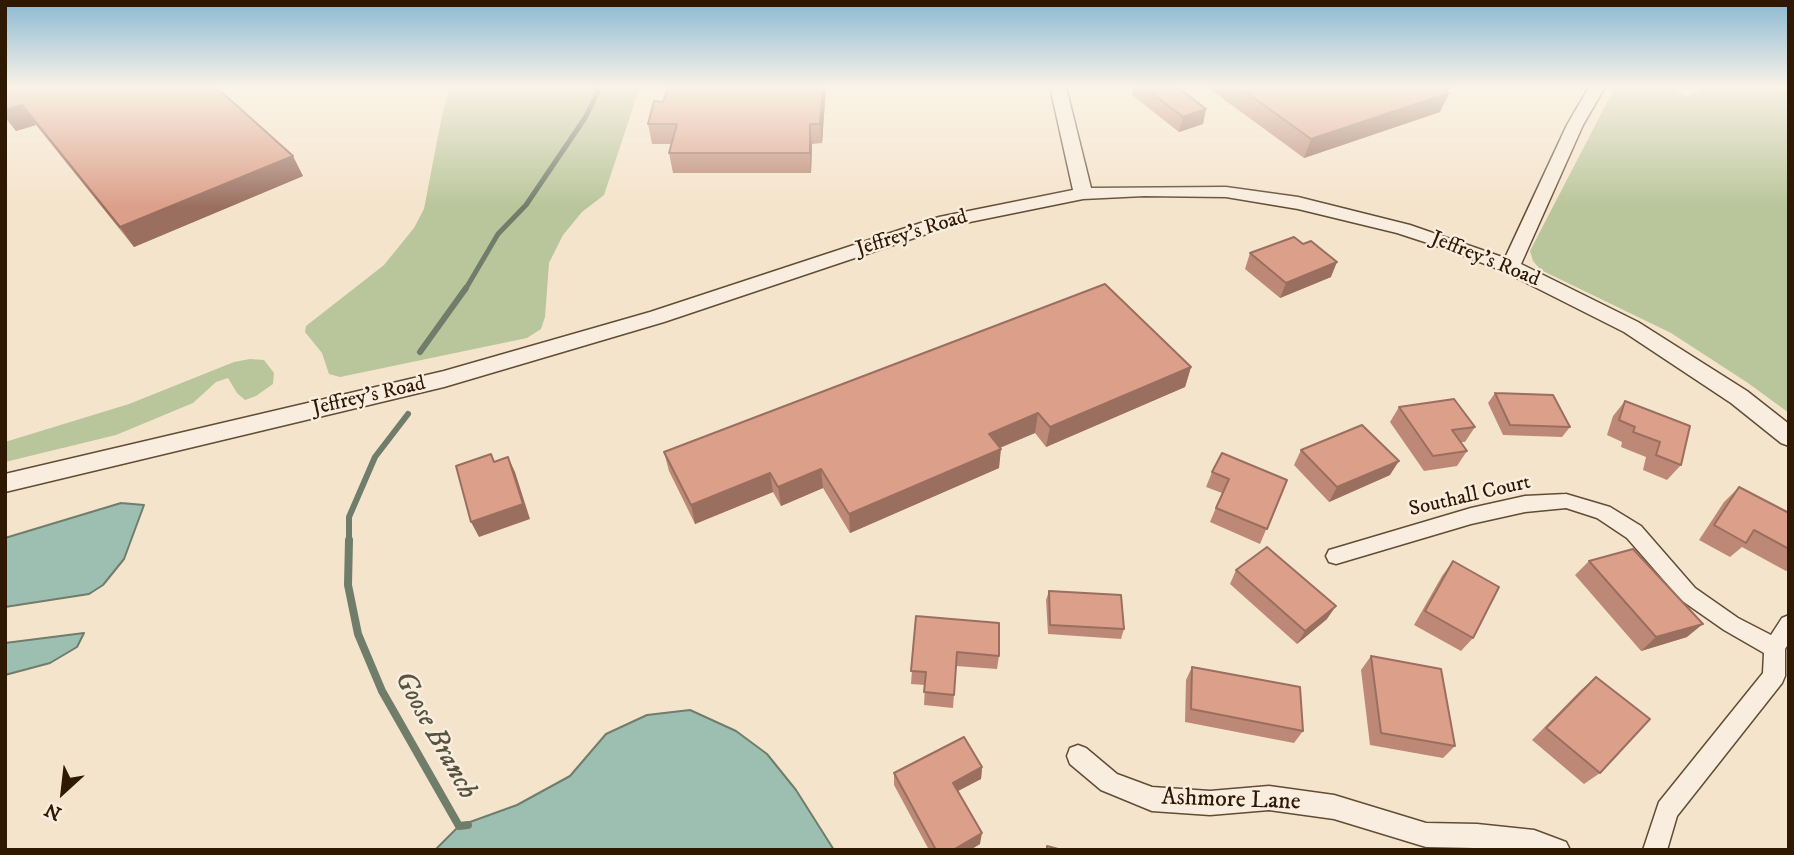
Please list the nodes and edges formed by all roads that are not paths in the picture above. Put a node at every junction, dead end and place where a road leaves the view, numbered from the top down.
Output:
1 (1067, 127) edge
2 (1574, 127) edge
3 (1083, 194) junction
4 (1510, 267) junction
5 (1789, 436) edge
6 (5, 483) edge
7 (1336, 556) dead end
8 (1789, 624) edge
9 (1775, 648) junction
10 (1078, 756) dead end
11 (1558, 850) edge
12 (1655, 850) edge

1 - 3 street
2 - 4 street
3 - 4 street, Jeffrey's Road
3 - 6 street, Jeffrey's Road
4 - 5 street, Jeffrey's Road
7 - 9 street, Southall Court
8 - 9 street
9 - 12 street
10 - 11 street, Ashmore Lane

